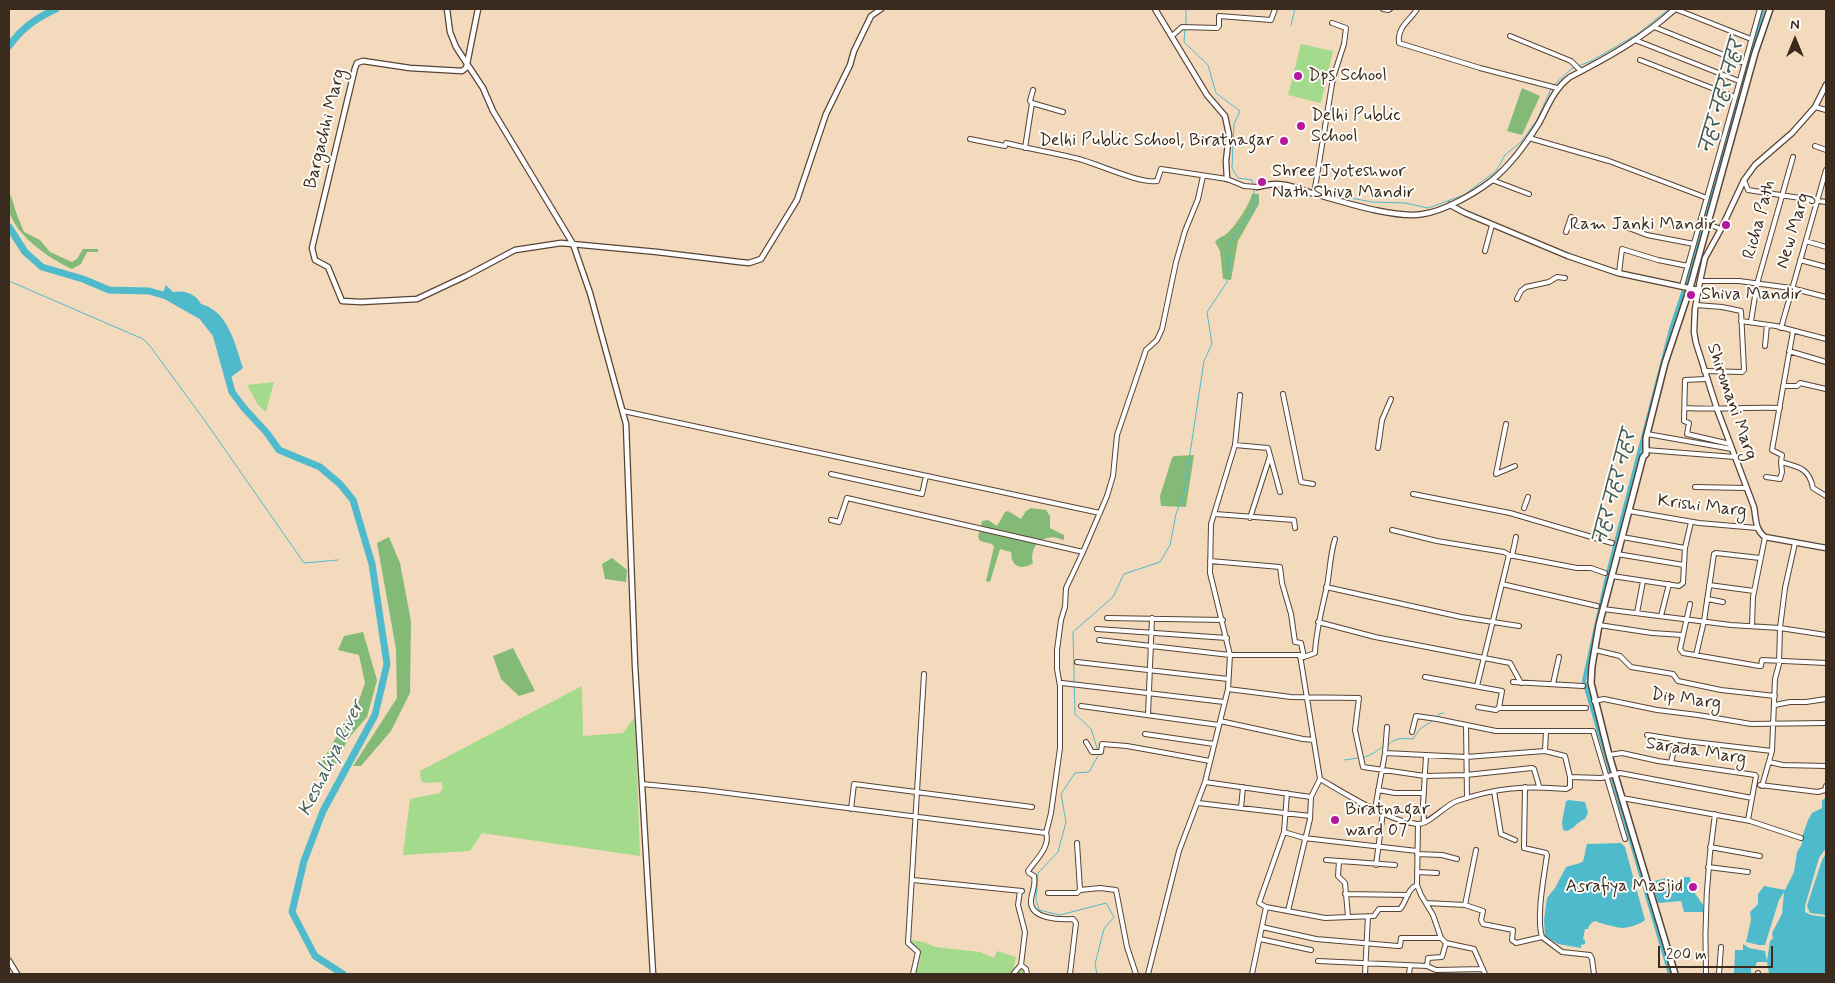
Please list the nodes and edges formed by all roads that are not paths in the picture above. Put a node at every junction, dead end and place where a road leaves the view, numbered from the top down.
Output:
1 (447, 9) edge
2 (478, 9) edge
3 (881, 9) edge
4 (1155, 9) edge
5 (1275, 9) edge
6 (1383, 9) edge
7 (1390, 9) edge
8 (1417, 9) edge
9 (1675, 9) edge
10 (1760, 9) edge
11 (1770, 9) edge
12 (1332, 23) dead end
13 (1654, 27) junction
14 (1172, 36) junction
15 (1510, 36) dead end
16 (1751, 38) junction
17 (1635, 40) junction
18 (1640, 60) dead end
19 (1744, 63) junction
20 (467, 64) junction
21 (1581, 71) junction
22 (1739, 81) junction
23 (1826, 85) edge
24 (1557, 88) junction
25 (1033, 90) dead end
26 (1735, 97) junction
27 (1032, 103) junction
28 (1815, 106) junction
29 (1826, 110) edge
30 (1063, 112) dead end
31 (1529, 138) junction
32 (970, 139) dead end
33 (1814, 146) dead end
34 (1025, 148) junction
35 (1826, 150) edge
36 (1793, 157) dead end
37 (1826, 170) edge
38 (1203, 176) junction
39 (1227, 179) junction
40 (1492, 180) junction
41 (1744, 180) junction
42 (1254, 187) joint
43 (1748, 190) junction
44 (1314, 194) junction
45 (1529, 194) dead end
46 (1738, 194) junction
47 (1781, 196) junction
48 (1707, 198) junction
49 (1818, 200) junction
50 (1826, 202) edge
51 (1450, 205) junction
52 (1571, 217) dead end
53 (1700, 221) junction
54 (1492, 224) junction
55 (1708, 224) junction
56 (1626, 227) dead end
57 (1721, 229) junction
58 (1566, 232) dead end
59 (1806, 241) junction
60 (573, 244) junction
61 (1694, 244) junction
62 (1826, 247) edge
63 (1485, 251) dead end
64 (1800, 260) junction
65 (1688, 266) junction
66 (1826, 267) edge
67 (1619, 273) junction
68 (1565, 278) dead end
69 (1700, 281) junction
70 (1757, 284) junction
71 (1685, 287) junction
72 (1791, 288) junction
73 (1698, 290) junction
74 (1826, 297) edge
75 (1518, 299) dead end
76 (1696, 305) junction
77 (1741, 321) junction
78 (1751, 322) junction
79 (1767, 324) junction
80 (1781, 328) junction
81 (1793, 331) junction
82 (1826, 339) edge
83 (1764, 346) dead end
84 (1790, 351) junction
85 (1826, 362) edge
86 (1704, 371) junction
87 (1706, 379) junction
88 (1783, 386) junction
89 (1826, 389) edge
90 (1283, 394) dead end
91 (1240, 395) dead end
92 (1391, 399) dead end
93 (1685, 408) junction
94 (1780, 408) junction
95 (1717, 409) junction
96 (623, 412) junction
97 (1506, 424) dead end
98 (1647, 434) junction
99 (1234, 445) junction
100 (1731, 446) junction
101 (1378, 448) dead end
102 (1646, 450) junction
103 (1270, 454) junction
104 (1735, 457) junction
105 (1781, 462) junction
106 (1515, 466) dead end
107 (831, 474) dead end
108 (926, 476) junction
109 (1766, 477) dead end
110 (1313, 484) dead end
111 (1695, 487) dead end
112 (1746, 488) junction
113 (1280, 492) dead end
114 (1413, 494) dead end
115 (1528, 496) dead end
116 (1826, 496) edge
117 (1524, 508) dead end
118 (1629, 511) junction
119 (1100, 513) junction
120 (1215, 514) junction
121 (1250, 518) junction
122 (831, 520) dead end
123 (1691, 522) junction
124 (1295, 528) dead end
125 (1757, 528) junction
126 (1392, 530) dead end
127 (1516, 537) dead end
128 (1622, 537) junction
129 (1765, 537) junction
130 (1335, 539) dead end
131 (1795, 542) junction
132 (1612, 543) dead end
133 (1685, 548) junction
134 (1826, 548) edge
135 (1083, 552) junction
136 (1617, 554) junction
137 (1510, 556) junction
138 (1760, 558) junction
139 (1210, 561) junction
140 (1684, 565) junction
141 (1605, 573) dead end
142 (1612, 576) junction
143 (1642, 581) junction
144 (1502, 584) junction
145 (1670, 584) junction
146 (1709, 585) junction
147 (1326, 587) junction
148 (1754, 591) junction
149 (1707, 599) junction
150 (1723, 602) dead end
151 (1690, 604) dead end
152 (1596, 606) dead end
153 (1603, 609) junction
154 (1637, 613) junction
155 (1661, 616) junction
156 (1108, 618) dead end
157 (1152, 618) junction
158 (1687, 618) junction
159 (1223, 620) junction
160 (1704, 621) junction
161 (1318, 622) junction
162 (1493, 622) junction
163 (1599, 625) junction
164 (1519, 626) dead end
165 (1752, 626) junction
166 (1780, 628) junction
167 (1097, 629) dead end
168 (1153, 633) junction
169 (1682, 635) junction
170 (1826, 635) edge
171 (1227, 638) junction
172 (1099, 640) dead end
173 (1152, 647) junction
174 (1595, 650) junction
175 (1230, 655) junction
176 (1696, 655) junction
177 (1302, 657) junction
178 (1560, 657) dead end
179 (1483, 658) junction
180 (1779, 661) junction
181 (1077, 662) dead end
182 (1826, 664) edge
183 (1150, 670) junction
184 (924, 674) dead end
185 (1425, 677) dead end
186 (1228, 679) junction
187 (1513, 682) dead end
188 (1062, 683) dead end
189 (1521, 683) junction
190 (1553, 684) junction
191 (1477, 686) junction
192 (1583, 686) dead end
193 (1228, 689) junction
194 (1149, 693) junction
195 (1775, 696) junction
196 (1306, 697) junction
197 (1826, 699) edge
198 (1224, 702) junction
199 (1594, 702) junction
200 (1775, 704) junction
201 (1081, 706) dead end
202 (1478, 707) dead end
203 (1499, 708) junction
204 (1586, 708) dead end
205 (1148, 715) junction
206 (1220, 723) junction
207 (1774, 723) junction
208 (1826, 723) edge
209 (1466, 725) junction
210 (1387, 727) dead end
211 (1546, 731) junction
212 (1412, 732) dead end
213 (1145, 734) dead end
214 (1647, 735) dead end
215 (1314, 740) junction
216 (1676, 740) junction
217 (1086, 742) dead end
218 (1214, 744) junction
219 (1772, 750) junction
220 (1545, 752) junction
221 (1385, 753) junction
222 (1609, 755) junction
223 (1426, 756) junction
224 (1466, 757) junction
225 (1210, 761) junction
226 (1769, 762) junction
227 (1671, 763) junction
228 (1826, 766) edge
229 (1382, 770) junction
230 (1466, 775) junction
231 (1610, 775) junction
232 (1425, 776) junction
233 (1570, 777) junction
234 (1320, 779) junction
235 (1205, 782) junction
236 (642, 784) junction
237 (1756, 785) junction
238 (1539, 786) junction
239 (1762, 786) junction
240 (1826, 786) edge
241 (1243, 787) junction
242 (1525, 787) junction
243 (1378, 790) junction
244 (1494, 791) junction
245 (918, 792) junction
246 (1287, 793) junction
247 (1424, 793) junction
248 (1311, 797) junction
249 (1467, 798) junction
250 (1622, 798) junction
251 (1752, 798) junction
252 (1198, 803) junction
253 (1032, 807) dead end
254 (851, 808) junction
255 (1241, 808) junction
256 (1375, 809) junction
257 (1383, 812) junction
258 (1286, 814) junction
259 (1714, 814) junction
260 (916, 816) junction
261 (1310, 816) junction
262 (1748, 820) junction
263 (1424, 822) junction
264 (1418, 824) junction
265 (1284, 832) junction
266 (1046, 833) junction
267 (1304, 838) junction
268 (1801, 838) dead end
269 (1625, 839) dead end
270 (1515, 840) dead end
271 (1077, 843) dead end
272 (1710, 847) junction
273 (1378, 848) junction
274 (1476, 850) dead end
275 (1417, 853) junction
276 (1760, 856) dead end
277 (1457, 859) dead end
278 (1326, 860) dead end
279 (1339, 861) junction
280 (1376, 865) junction
281 (1395, 865) dead end
282 (1708, 867) junction
283 (1417, 872) junction
284 (1748, 872) dead end
285 (1437, 873) dead end
286 (913, 880) junction
287 (1417, 885) junction
288 (1080, 890) junction
289 (1048, 893) dead end
290 (1345, 894) junction
291 (1408, 895) junction
292 (1426, 903) junction
293 (1465, 905) junction
294 (1266, 907) junction
295 (1288, 911) junction
296 (1348, 916) junction
297 (1368, 916) junction
298 (1262, 927) junction
299 (1542, 937) junction
300 (1441, 938) junction
301 (1260, 939) junction
302 (1446, 943) junction
303 (1366, 944) junction
304 (1721, 947) dead end
305 (1312, 950) dead end
306 (9, 962) edge
307 (1318, 962) dead end
308 (1365, 963) junction
309 (1021, 965) junction
310 (1410, 966) junction
311 (1427, 966) junction
312 (1483, 969) junction
313 (17, 974) edge
314 (653, 974) edge
315 (913, 974) edge
316 (1014, 974) edge
317 (1027, 974) edge
318 (1070, 974) edge
319 (1136, 974) edge
320 (1148, 974) edge
321 (1252, 974) edge
322 (1365, 974) edge
323 (1409, 974) edge
324 (1485, 974) edge
325 (1594, 974) edge
326 (1675, 974) edge
327 (1706, 974) edge
328 (1719, 974) edge

1 - 20 street
2 - 20 street
3 - 60 street
4 - 14 street
5 - 14 street
6 - 7 street
8 - 24 street
9 - 13 street
9 - 16 street
10 - 16 street
11 - 55 main road
12 - 44 street
13 - 17 street
13 - 19 street
14 - 39 street
15 - 21 street
16 - 19 street
17 - 21 street
17 - 22 street
18 - 26 street
19 - 22 street
20 - 60 street
20 - 60 street, Bargachhi Marg
21 - 24 street
22 - 26 street
23 - 28 street, Shiromani Marg
24 - 31 street
25 - 27 street
26 - 48 street
27 - 30 street
27 - 34 street
28 - 29 street
28 - 41 street, Shiromani Marg
31 - 40 street
31 - 48 street
32 - 34 street
33 - 35 street
34 - 38 street
36 - 47 street, Richa Path
37 - 49 street, New Marg
38 - 39 street
38 - 119 street
39 - 42 street
40 - 45 street
40 - 51 street
41 - 43 street
41 - 46 street, Shiromani Marg
42 - 44 street
43 - 46 street
43 - 47 street
44 - 51 street
46 - 57 street, Shiromani Marg
47 - 49 street
47 - 70 street, Richa Path
48 - 53 street
49 - 50 street
49 - 59 street, New Marg
51 - 54 street
52 - 58 street
53 - 55 street
53 - 61 street
54 - 63 street
54 - 67 street
55 - 57 street
55 - 71 main road
56 - 61 street
57 - 69 street, Shiromani Marg
59 - 62 street
59 - 64 street, New Marg
60 - 96 street
61 - 65 street
64 - 66 street
64 - 72 street, New Marg
65 - 67 street
65 - 71 street
67 - 71 street
68 - 75 street
69 - 70 street
69 - 73 street, Shiromani Marg
70 - 72 street
70 - 78 street, Richa Path
71 - 73 street
71 - 98 main road
72 - 74 street
72 - 80 street, New Marg
73 - 76 street, Shiromani Marg
76 - 77 street
76 - 86 street, Shiromani Marg
77 - 78 street
77 - 86 street
78 - 79 street
79 - 80 street
79 - 83 street
80 - 81 street
81 - 82 street
81 - 84 street
84 - 85 street
84 - 88 street
86 - 87 street, Shiromani Marg
87 - 93 street
87 - 95 street, Shiromani Marg
88 - 89 street
88 - 94 street
90 - 110 street
91 - 99 street
92 - 101 street
93 - 95 street
93 - 100 street
94 - 95 street
94 - 105 street
95 - 100 street, Shiromani Marg
96 - 108 street
96 - 236 street
97 - 106 street
98 - 100 street
98 - 102 main road
99 - 103 street
99 - 120 street
100 - 104 street, Shiromani Marg
102 - 104 street
102 - 118 main road
103 - 113 street
103 - 121 street
104 - 112 street, Shiromani Marg
105 - 109 street
105 - 116 street
107 - 108 street
108 - 119 street
111 - 112 street
112 - 125 street, Shiromani Marg
114 - 132 street
115 - 117 street
118 - 123 street, Krishi Marg
118 - 128 main road
119 - 135 street
120 - 121 street
120 - 139 street
121 - 124 street
122 - 135 street
123 - 125 street, Krishi Marg
123 - 133 street
125 - 129 street, Krishi Marg
126 - 137 street
127 - 137 street
128 - 133 street
128 - 136 main road
129 - 131 street, Krishi Marg
129 - 138 street
130 - 147 street
131 - 134 street, Krishi Marg
131 - 166 street
133 - 140 street
135 - 266 street
136 - 140 street
136 - 142 main road
137 - 141 street
137 - 144 street
138 - 146 street
138 - 148 street
139 - 159 street
139 - 177 street
140 - 145 street
142 - 143 street
142 - 153 main road
143 - 145 street
143 - 154 street
144 - 152 street
144 - 162 street
145 - 155 street
146 - 148 street
146 - 149 street
147 - 161 street
147 - 162 street
148 - 165 street
149 - 150 street
149 - 160 street
151 - 158 street
153 - 154 street
153 - 163 main road
154 - 155 street
155 - 158 street
156 - 157 street
157 - 159 street
157 - 168 street
158 - 160 street
158 - 169 street
159 - 171 street
160 - 165 street
160 - 176 street
161 - 177 street
161 - 179 street
162 - 164 street
162 - 179 street
163 - 169 street
163 - 174 main road
165 - 166 street
166 - 170 street
166 - 180 street
167 - 168 street
168 - 171 street
168 - 173 street
169 - 176 street
171 - 175 street
172 - 173 street
173 - 175 street
173 - 183 street
174 - 195 street
174 - 199 main road
175 - 177 street
175 - 186 street
176 - 180 street
177 - 196 street
178 - 190 street
179 - 189 street
179 - 191 street
180 - 182 street
180 - 195 street
181 - 183 street
183 - 186 street
183 - 194 street
184 - 245 street
185 - 191 street
186 - 193 street
187 - 189 street
188 - 194 street
189 - 190 street
190 - 192 street
191 - 203 street
193 - 196 street
193 - 198 street
194 - 198 street
194 - 205 street
195 - 200 street
196 - 215 street
196 - 229 street
197 - 200 street
198 - 206 street
199 - 207 street, Dip Marg
199 - 222 main road
200 - 207 street
201 - 205 street
202 - 203 street
203 - 204 street
205 - 206 street
206 - 215 street
206 - 218 street
207 - 208 street, Dip Marg
207 - 219 street
209 - 211 street
209 - 212 street
209 - 224 street
210 - 221 street
211 - 220 street
211 - 231 street
213 - 218 street
214 - 216 street
215 - 234 street
216 - 219 street
216 - 227 street
217 - 225 street
218 - 225 street
219 - 226 street
220 - 224 street
220 - 233 street
221 - 223 street
221 - 229 street
222 - 227 street, Sarada Marg
222 - 231 main road
223 - 224 street
223 - 232 street
224 - 230 street
225 - 235 street
226 - 228 street
226 - 239 street
227 - 237 street, Sarada Marg
229 - 232 street
229 - 243 street
230 - 232 street
230 - 238 street
230 - 249 street
231 - 233 street
231 - 250 main road
231 - 251 street
231 - 269 street
232 - 247 street
233 - 238 street
234 - 248 street
234 - 256 street
235 - 241 street
235 - 252 street
236 - 254 street
236 - 314 street
237 - 239 street, Sarada Marg
237 - 251 street
238 - 242 street
239 - 240 street, Sarada Marg
241 - 246 street
241 - 255 street
242 - 244 street
242 - 299 street
243 - 247 street
243 - 256 street
244 - 249 street
244 - 270 street
245 - 253 street
245 - 254 street
245 - 260 street
246 - 248 street
246 - 258 street
247 - 263 street
248 - 261 street
249 - 263 street
250 - 259 street
250 - 326 main road
251 - 262 street
252 - 255 street
252 - 320 street
254 - 260 street
255 - 258 street
256 - 257 street
257 - 264 street
257 - 273 street
258 - 261 street
258 - 265 street
259 - 262 street
259 - 272 street
260 - 266 street
260 - 286 street
261 - 267 street
262 - 268 street
263 - 264 street
264 - 275 street
265 - 267 street
265 - 294 street
266 - 318 street
267 - 273 street
267 - 295 street
271 - 288 street
272 - 276 street
272 - 282 street
273 - 275 street
273 - 280 street
274 - 293 street
275 - 277 street
275 - 283 street
278 - 279 street
279 - 280 street
279 - 290 street
280 - 281 street
282 - 284 street
282 - 327 street
283 - 285 street
283 - 287 street
286 - 309 street
286 - 315 street
287 - 291 street
287 - 292 street
288 - 289 street
288 - 319 street
290 - 291 street
290 - 296 street
291 - 297 street
292 - 293 street
292 - 300 street
293 - 299 street
294 - 295 street
294 - 298 street
295 - 296 street
296 - 297 street
297 - 303 street
298 - 301 street
298 - 303 street
299 - 325 street
300 - 302 street
300 - 303 street
301 - 305 street
301 - 321 street
302 - 311 street
302 - 312 street
303 - 308 street
304 - 328 street
306 - 313 street
307 - 308 street
308 - 310 street
308 - 322 street
309 - 316 street
309 - 317 street
310 - 311 street
310 - 323 street
311 - 312 street
312 - 324 street

